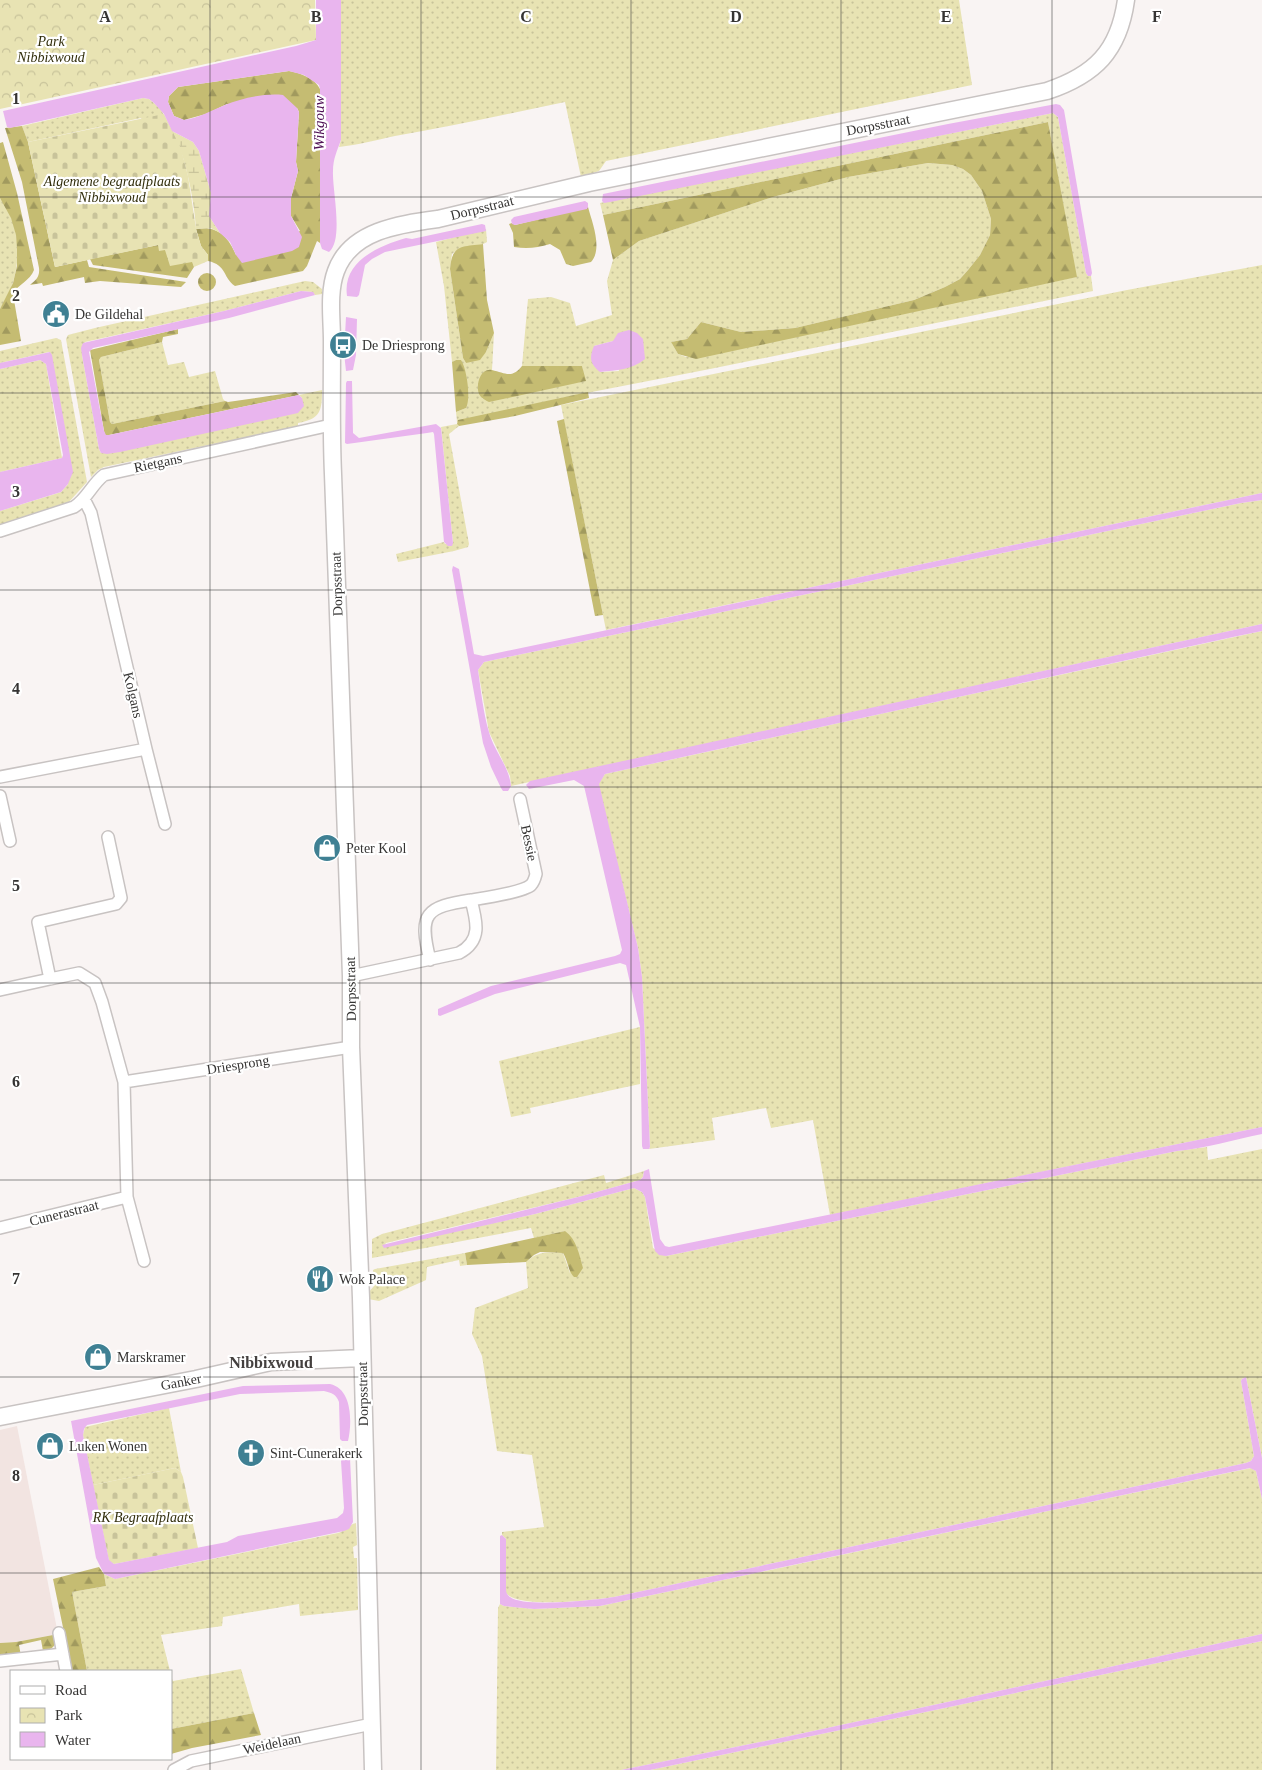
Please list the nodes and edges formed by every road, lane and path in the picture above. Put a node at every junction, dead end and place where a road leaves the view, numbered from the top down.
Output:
1 (1126, 0) edge
2 (331, 425) junction
3 (84, 499) junction
4 (0, 531) edge
5 (146, 749) junction
6 (0, 777) edge
7 (0, 796) edge
8 (520, 798) dead end
9 (165, 824) dead end
10 (108, 837) dead end
11 (10, 840) dead end
12 (471, 900) junction
13 (430, 960) junction
14 (351, 976) junction
15 (50, 978) junction
16 (0, 990) edge
17 (351, 1047) junction
18 (124, 1082) junction
19 (127, 1197) junction
20 (0, 1228) edge
21 (144, 1261) dead end
22 (362, 1358) junction
23 (0, 1417) edge
24 (59, 1633) dead end
25 (63, 1654) junction
26 (0, 1662) edge
27 (66, 1670) edge
28 (372, 1724) junction
29 (174, 1770) edge
30 (373, 1770) edge

1 - 2 street, Dorpsstraat
2 - 3 street, Rietgans
2 - 14 street, Dorpsstraat
3 - 4 street, Rietgans
3 - 5 street, Kolgans
5 - 6 street
5 - 9 street, Kolgans
7 - 11 street
8 - 12 street, Bessie
10 - 15 street
12 - 13 street
12 - 13 street, Bessie
13 - 14 street
14 - 17 street, Dorpsstraat
15 - 16 street
15 - 18 street
17 - 18 street, Driesprong
17 - 22 street, Dorpsstraat
18 - 19 street
19 - 20 street, Cunerastraat
19 - 21 street
22 - 23 street, Ganker
22 - 28 street, Dorpsstraat
24 - 25 street
25 - 26 street
25 - 27 street
28 - 29 street, Weidelaan
28 - 30 street, Dorpsstraat

